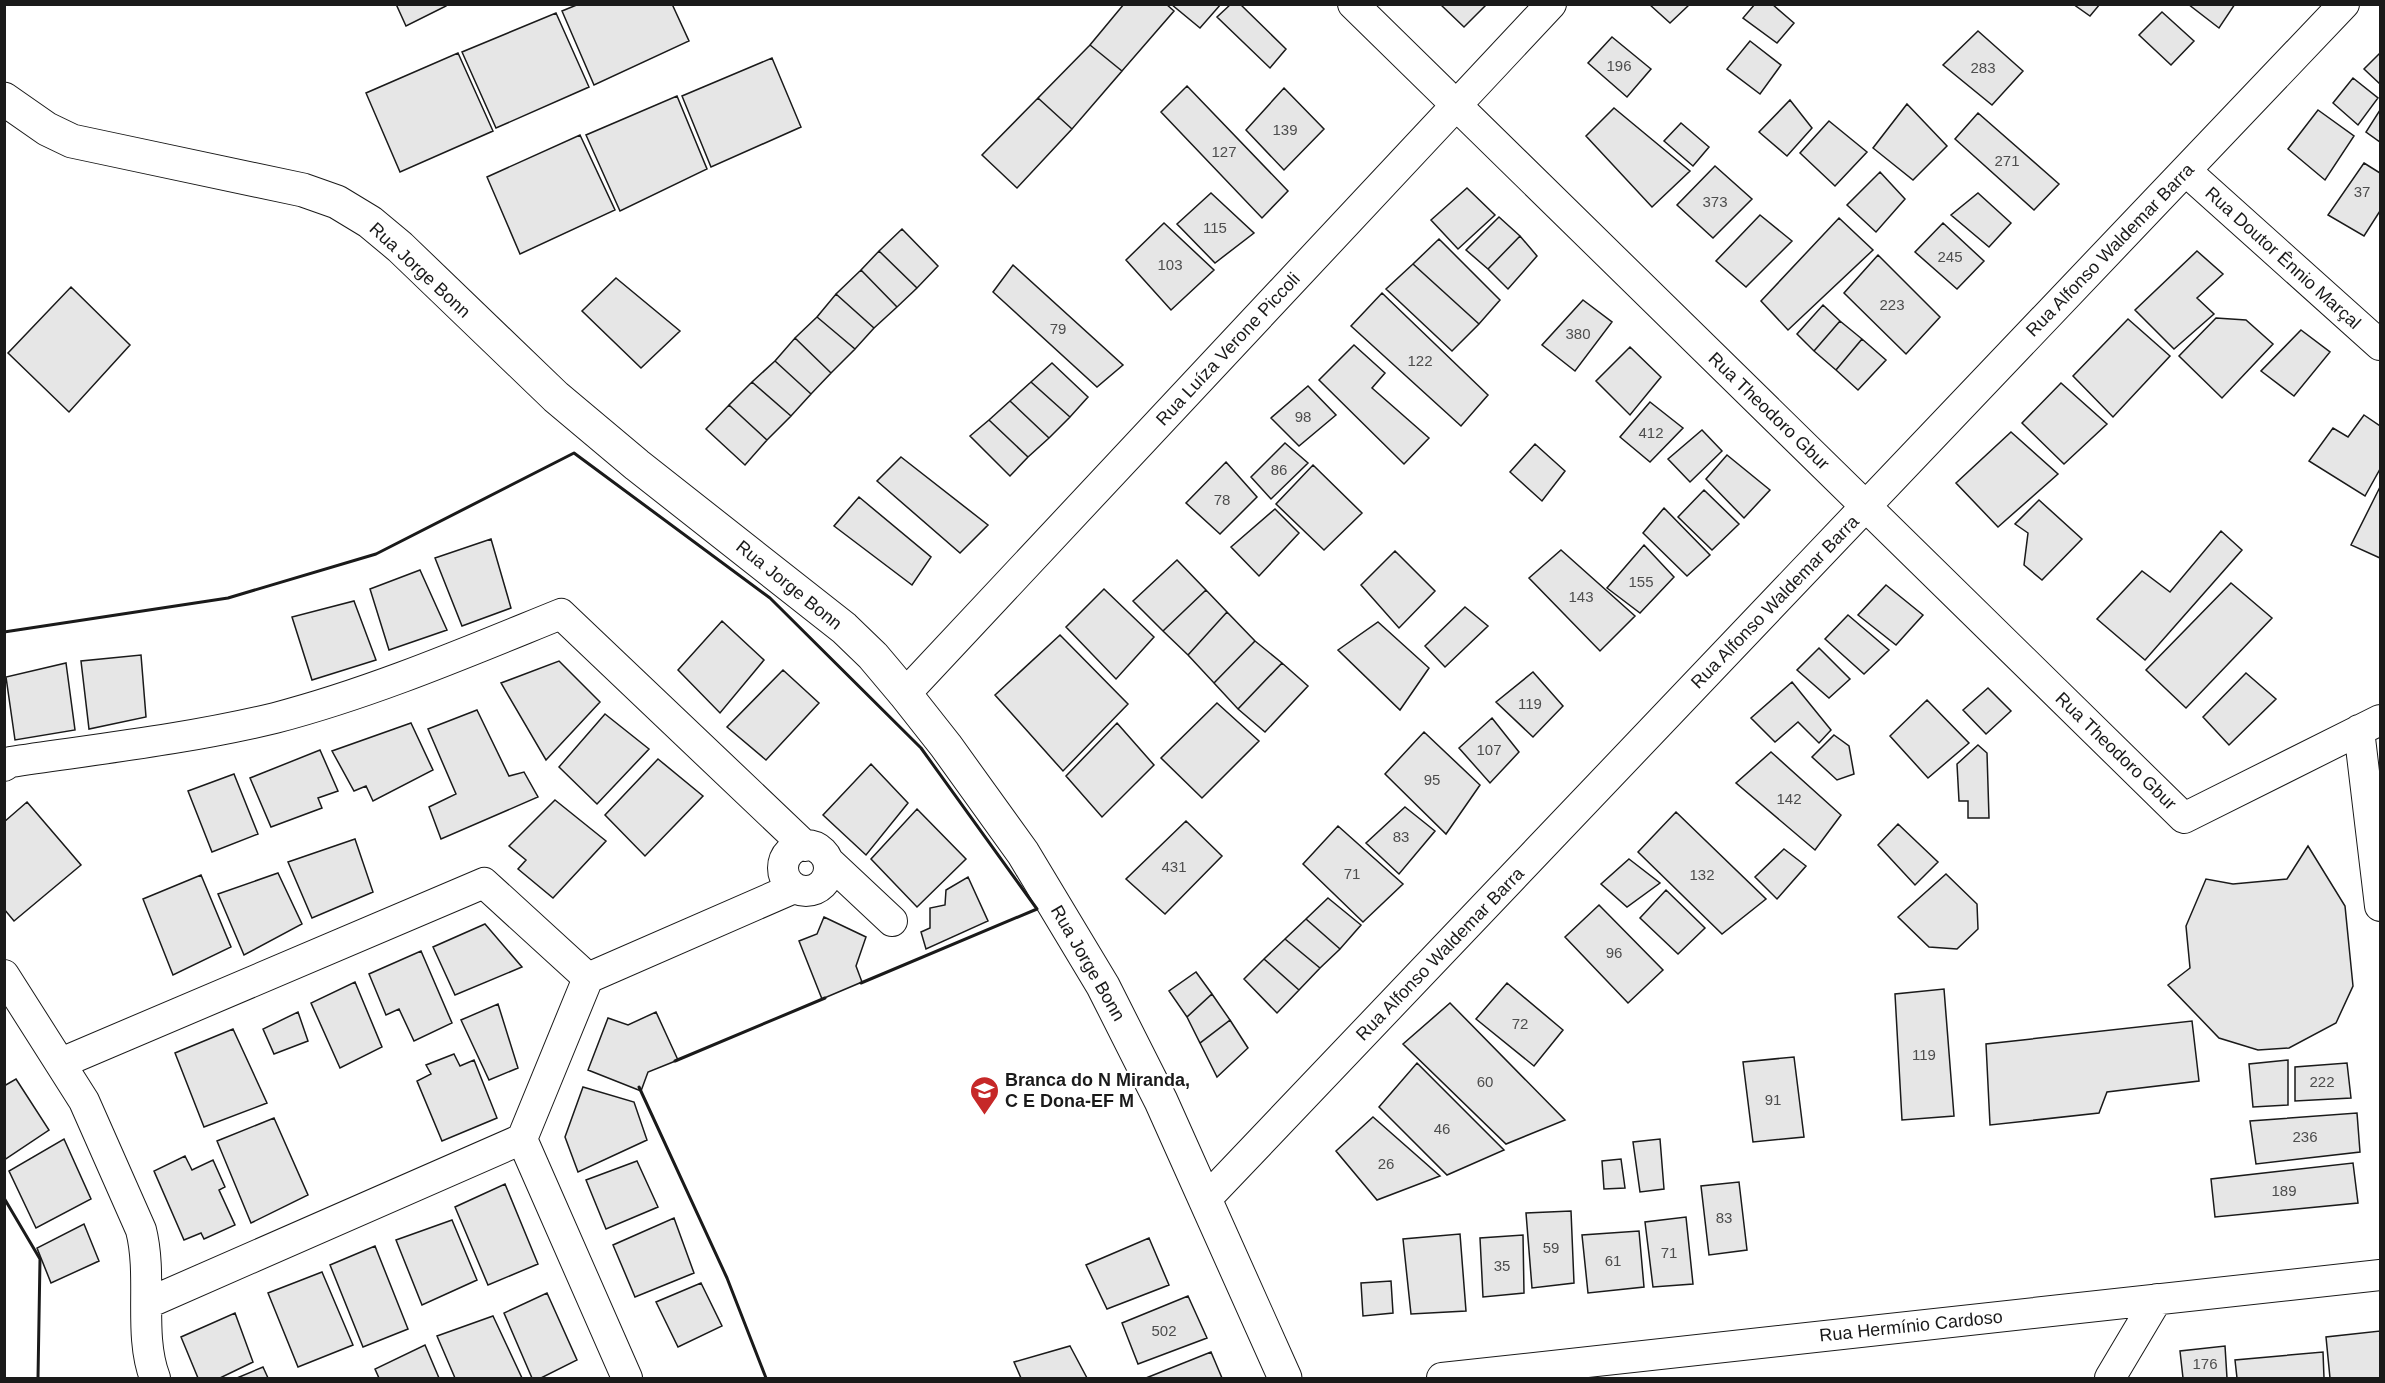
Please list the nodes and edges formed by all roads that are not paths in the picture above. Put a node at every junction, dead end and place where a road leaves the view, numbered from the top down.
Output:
1 (1353, 4) edge
2 (1551, 4) edge
3 (2344, 4) edge
4 (4, 99) edge
5 (1456, 105) junction
6 (2186, 171) junction
7 (2380, 345) edge
8 (1866, 506) junction
9 (905, 693) junction
10 (2370, 725) edge
11 (4, 766) edge
12 (816, 853) junction
13 (2380, 906) edge
14 (892, 921) dead end
15 (4, 975) edge
16 (588, 978) junction
17 (61, 1063) junction
18 (522, 1139) junction
19 (1206, 1199) junction
20 (2380, 1275) edge
21 (2157, 1299) junction
22 (148, 1303) junction
23 (618, 1376) edge
24 (155, 1378) edge
25 (1285, 1378) edge
26 (1442, 1378) edge
27 (2110, 1378) edge

1 - 5 street, Rua Theodoro Gbur
2 - 5 street, Rua Luíza Verone Piccoli
3 - 6 street, Rua Alfonso Waldemar Barra
4 - 9 street, Rua Jorge Bonn
5 - 8 street, Rua Theodoro Gbur
5 - 9 street, Rua Luíza Verone Piccoli
6 - 7 street, Rua Doutor Ênnio Marçal
6 - 8 street, Rua Alfonso Waldemar Barra
8 - 10 street, Rua Theodoro Gbur
8 - 19 street, Rua Alfonso Waldemar Barra
9 - 19 street, Rua Jorge Bonn
10 - 13 street
11 - 12 street
12 - 14 street
12 - 16 street
15 - 17 street
16 - 17 street
16 - 18 street
17 - 22 street
18 - 22 street
18 - 23 street
19 - 25 street, Rua Jorge Bonn
20 - 21 street, Rua Hermínio Cardoso
21 - 26 street, Rua Hermínio Cardoso
21 - 27 street
22 - 24 street

